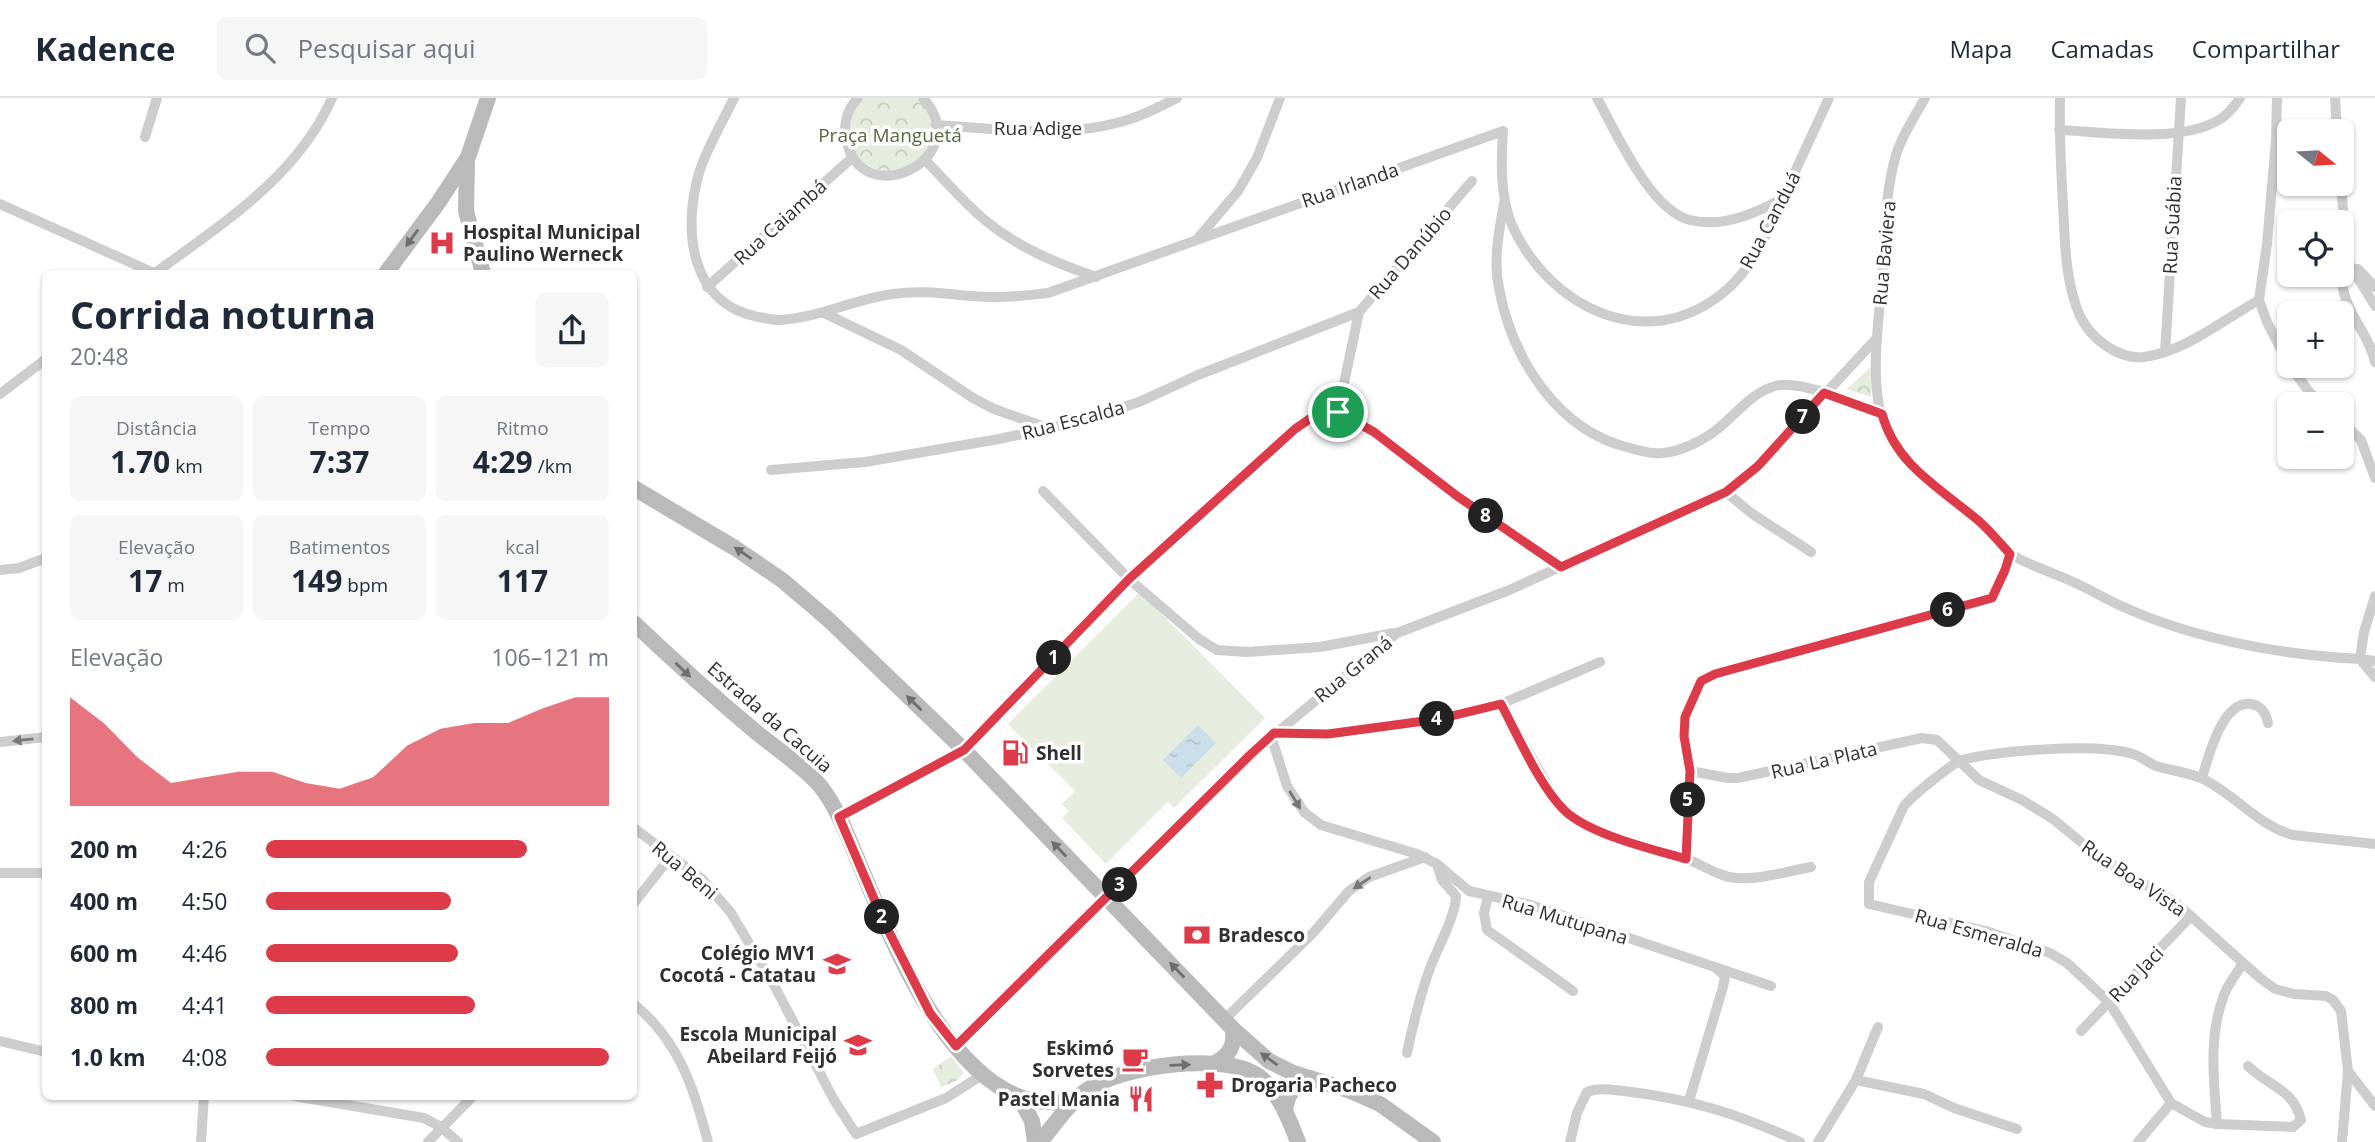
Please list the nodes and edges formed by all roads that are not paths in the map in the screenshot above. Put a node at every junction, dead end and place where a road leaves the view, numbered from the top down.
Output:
1 (157, 98) edge
2 (332, 98) edge
3 (488, 98) edge
4 (734, 98) edge
5 (858, 98) edge
6 (923, 98) edge
7 (1177, 98) edge
8 (1280, 98) edge
9 (1597, 98) edge
10 (1829, 98) edge
11 (1925, 98) edge
12 (2060, 98) edge
13 (2181, 98) edge
14 (2241, 98) edge
15 (2277, 98) edge
16 (2335, 98) edge
17 (2336, 119) edge
18 (936, 125) junction
19 (2059, 130) junction
20 (1503, 131) joint
21 (2177, 133) junction
22 (145, 137) dead end
23 (853, 157) junction
24 (468, 158) junction
25 (925, 160) junction
26 (1472, 181) dead end
27 (1783, 198) junction
28 (1504, 201) junction
29 (438, 202) junction
30 (0, 204) edge
31 (466, 211) junction
32 (1197, 239) junction
33 (2354, 266) edge
34 (148, 270) edge
35 (159, 270) edge
36 (388, 270) edge
37 (483, 270) edge
38 (2354, 272) edge
39 (1096, 277) junction
40 (706, 287) junction
41 (2343, 287) edge
42 (2375, 287) edge
43 (2259, 300) junction
44 (2375, 306) edge
45 (1359, 312) junction
46 (824, 313) junction
47 (1877, 338) junction
48 (2277, 342) edge
49 (2165, 352) junction
50 (2374, 357) edge
51 (42, 362) edge
52 (1824, 393) junction
53 (0, 394) edge
54 (1338, 412) junction
55 (1882, 414) junction
56 (1048, 428) junction
57 (2354, 433) edge
58 (771, 470) dead end
59 (2375, 478) edge
60 (637, 490) edge
61 (1043, 491) dead end
62 (1726, 492) junction
63 (1811, 552) dead end
64 (2010, 554) junction
65 (42, 559) edge
66 (1561, 567) junction
67 (0, 570) edge
68 (1129, 579) junction
69 (2375, 596) edge
70 (637, 626) edge
71 (1396, 633) junction
72 (2360, 659) junction
73 (2375, 661) edge
74 (1600, 662) dead end
75 (2375, 677) edge
76 (1501, 704) junction
77 (2268, 723) dead end
78 (1273, 735) junction
79 (42, 737) edge
80 (0, 742) edge
81 (964, 750) junction
82 (1956, 758) junction
83 (1690, 771) junction
84 (2202, 778) junction
85 (839, 817) junction
86 (637, 830) edge
87 (2375, 844) edge
88 (671, 856) junction
89 (1424, 857) junction
90 (1686, 859) junction
91 (1437, 864) junction
92 (1811, 867) dead end
93 (0, 873) edge
94 (42, 873) edge
95 (1488, 896) junction
96 (1107, 898) junction
97 (637, 899) edge
98 (2191, 916) junction
99 (2243, 963) junction
100 (1717, 969) junction
101 (1770, 986) dead end
102 (1573, 991) dead end
103 (2109, 1002) junction
104 (637, 1007) edge
105 (1229, 1024) junction
106 (1878, 1027) dead end
107 (2081, 1031) dead end
108 (0, 1041) edge
109 (956, 1046) junction
110 (42, 1051) edge
111 (1407, 1054) dead end
112 (1213, 1064) junction
113 (2248, 1066) dead end
114 (2348, 1071) junction
115 (982, 1076) junction
116 (1310, 1078) junction
117 (1856, 1080) junction
118 (1019, 1097) junction
119 (204, 1100) edge
120 (321, 1100) edge
121 (469, 1100) edge
122 (1689, 1101) junction
123 (1072, 1102) junction
124 (2171, 1103) junction
125 (2375, 1106) edge
126 (1286, 1111) junction
127 (2217, 1124) junction
128 (441, 1127) junction
129 (2017, 1129) dead end
130 (857, 1138) edge
131 (201, 1142) edge
132 (428, 1142) edge
133 (458, 1142) edge
134 (708, 1142) edge
135 (1035, 1142) edge
136 (1040, 1142) edge
137 (1298, 1142) edge
138 (1433, 1142) edge
139 (1570, 1142) edge
140 (1800, 1142) edge
141 (1818, 1142) edge
142 (2138, 1142) edge
143 (2342, 1142) edge

1 - 22 street
2 - 35 street
3 - 24 main road
4 - 40 street
5 - 23 street
6 - 18 street
7 - 18 street, Rua Adige
8 - 32 street
9 - 27 street
10 - 27 street, Rua Canduá
11 - 47 street, Rua Baviera
12 - 19 street
13 - 21 street, Rua Suábia
14 - 21 street
15 - 43 street
16 - 17 street
18 - 25 street
19 - 21 street
19 - 49 street
20 - 28 street, Rua Canduá
20 - 32 street, Rua Irlanda
21 - 49 street, Rua Suábia
23 - 25 street
23 - 40 street, Rua Caiambá
24 - 29 main road
24 - 31 main road
25 - 39 street
26 - 45 street, Rua Danúbio
27 - 28 street, Rua Canduá
28 - 52 street
29 - 31 main road
29 -> 36 main road
30 - 34 street
31 - 37 main road
32 - 39 street, Rua Irlanda
33 - 42 street
38 - 44 street
39 - 46 street, Rua Irlanda
40 - 46 street, Rua Irlanda
41 - 50 street
43 - 48 street
43 - 49 street
45 - 54 street, Rua Danúbio
45 - 56 street, Rua Escalda
46 - 56 street
47 - 52 street, Rua Graná
47 - 55 street, Rua Baviera
51 - 53 street
52 - 55 street
52 - 62 street, Rua Graná
54 - 66 street
54 - 68 street
55 - 64 street, Rua Baviera
56 - 58 street, Rua Escalda
57 - 59 street
81 -> 60 main road
61 - 68 street
62 - 63 street
62 - 66 street, Rua Graná
64 - 72 street
64 - 83 street
65 - 67 street
66 - 71 street, Rua Graná
68 - 71 street
68 - 81 street
69 - 72 street
70 -> 85 main road, Estrada da Cacuia
71 - 78 street, Rua Graná
72 - 73 street
72 - 75 street
74 - 76 street
76 - 78 street
76 - 90 street
77 - 84 street
78 -> 89 street, Rua Mutupana
78 - 96 street, Rua Graná
79 -> 80 street
81 - 85 street
96 -> 81 main road
82 - 83 street, Rua La Plata
82 - 84 street
82 - 98 street, Rua Boa Vista
82 - 103 street, Rua Esmeralda
83 - 90 street
84 - 87 street
85 - 109 main road, Estrada da Cacuia
86 - 88 street, Rua Beni
88 - 97 street
88 - 130 street, Rua Beni
89 - 91 street, Rua Mutupana
89 -> 105 street
90 - 92 street
91 - 95 street, Rua Mutupana
91 - 111 street
93 - 94 street
95 - 100 street, Rua Mutupana
95 - 102 street
105 -> 96 main road
96 - 109 street, Rua Graná
98 - 99 street, Rua Boa Vista
98 - 103 street, Rua Jaci
99 - 114 street, Rua Boa Vista
99 - 127 street
100 - 101 street, Rua Mutupana
100 - 122 street
103 - 107 street, Rua Jaci
103 - 124 street, Rua Esmeralda
104 - 134 street
105 - 112 main road
116 -> 105 main road
106 - 117 street
108 - 110 street
109 - 115 main road, Estrada da Cacuia
123 -> 112 main road
112 - 126 main road
113 - 127 street, Rua Esmeralda
114 - 125 street
114 - 143 street
115 - 118 main road, Estrada da Cacuia
115 - 130 street
116 - 126 main road
116 - 138 main road
117 - 129 street
117 - 141 street
118 - 123 main road, Estrada da Cacuia
118 - 135 main road
119 - 131 street
120 - 128 street
121 - 128 street
122 - 139 street
122 - 140 street
123 - 136 main road
124 - 127 street, Rua Esmeralda
124 - 142 street
126 - 137 main road
128 - 132 street
128 - 133 street

